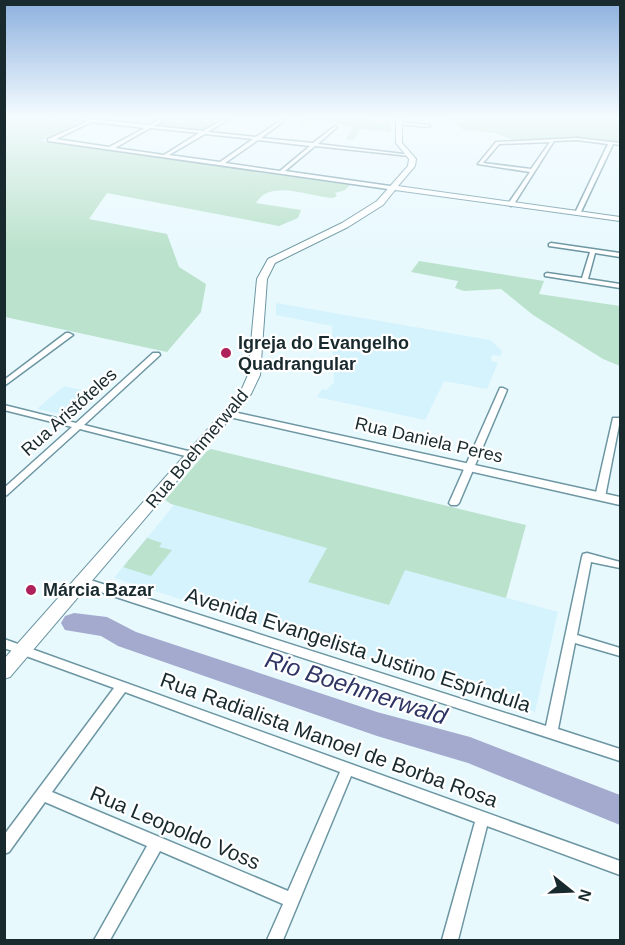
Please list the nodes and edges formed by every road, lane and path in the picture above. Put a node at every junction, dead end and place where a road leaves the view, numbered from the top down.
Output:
1 (201, 161) edge
2 (225, 161) edge
3 (294, 161) edge
4 (412, 161) edge
5 (482, 161) edge
6 (539, 161) edge
7 (602, 161) edge
8 (221, 164) junction
9 (533, 171) junction
10 (281, 172) junction
11 (395, 188) junction
12 (511, 204) junction
13 (578, 213) junction
14 (621, 219) edge
15 (551, 245) dead end
16 (593, 251) junction
17 (621, 255) edge
18 (547, 275) dead end
19 (584, 281) junction
20 (621, 286) edge
21 (69, 334) dead end
22 (156, 355) dead end
23 (4, 384) edge
24 (502, 390) dead end
25 (4, 407) edge
26 (229, 414) junction
27 (616, 420) dead end
28 (78, 426) junction
29 (193, 455) junction
30 (469, 468) junction
31 (4, 493) edge
32 (600, 497) junction
33 (621, 501) edge
34 (454, 503) dead end
35 (621, 565) edge
36 (83, 582) junction
37 (570, 637) junction
38 (4, 642) edge
39 (24, 650) junction
40 (621, 652) edge
41 (4, 672) edge
42 (123, 686) junction
43 (551, 732) junction
44 (621, 755) edge
45 (348, 768) junction
46 (43, 795) junction
47 (483, 817) junction
48 (157, 843) junction
49 (4, 847) edge
50 (621, 868) edge
51 (292, 900) junction
52 (102, 940) edge
53 (275, 940) edge
54 (450, 940) edge

1 - 8 street
2 - 8 street
3 - 10 street
4 - 11 main road, Rua Boehmerwald
5 - 9 street
6 - 9 street
7 - 13 street
8 - 10 street
9 - 12 street
10 - 11 street
11 - 12 main road
11 - 26 main road, Rua Boehmerwald
12 - 13 main road
13 - 14 main road
15 - 16 street
16 - 17 street
16 - 19 street
18 - 19 street
19 - 20 street
21 - 23 street
22 - 28 street, Rua Aristóteles
24 - 30 street
25 - 28 street
26 - 29 main road, Rua Boehmerwald
26 - 30 street, Rua Daniela Peres
27 - 32 street
28 - 29 street
28 - 31 street, Rua Aristóteles
29 - 36 main road, Rua Boehmerwald
30 - 32 street, Rua Daniela Peres
30 - 34 street
32 - 33 street, Rua Daniela Peres
35 - 37 street
36 - 39 main road, Rua Boehmerwald
36 - 43 street, Avenida Evangelista Justino Espíndula
37 - 40 street
37 - 43 street
38 - 39 street, Rua Radialista Manoel de Borba Rosa
39 - 41 main road, Rua Boehmerwald
39 - 42 street, Rua Radialista Manoel de Borba Rosa
42 - 45 street, Rua Radialista Manoel de Borba Rosa
42 - 46 street
43 - 44 street, Avenida Evangelista Justino Espíndula
45 - 47 street, Rua Radialista Manoel de Borba Rosa
45 - 51 street
46 - 48 street, Rua Leopoldo Voss
46 - 49 street
47 - 50 street, Rua Radialista Manoel de Borba Rosa
47 - 54 street
48 - 51 street, Rua Leopoldo Voss
48 - 52 street
51 - 53 street

